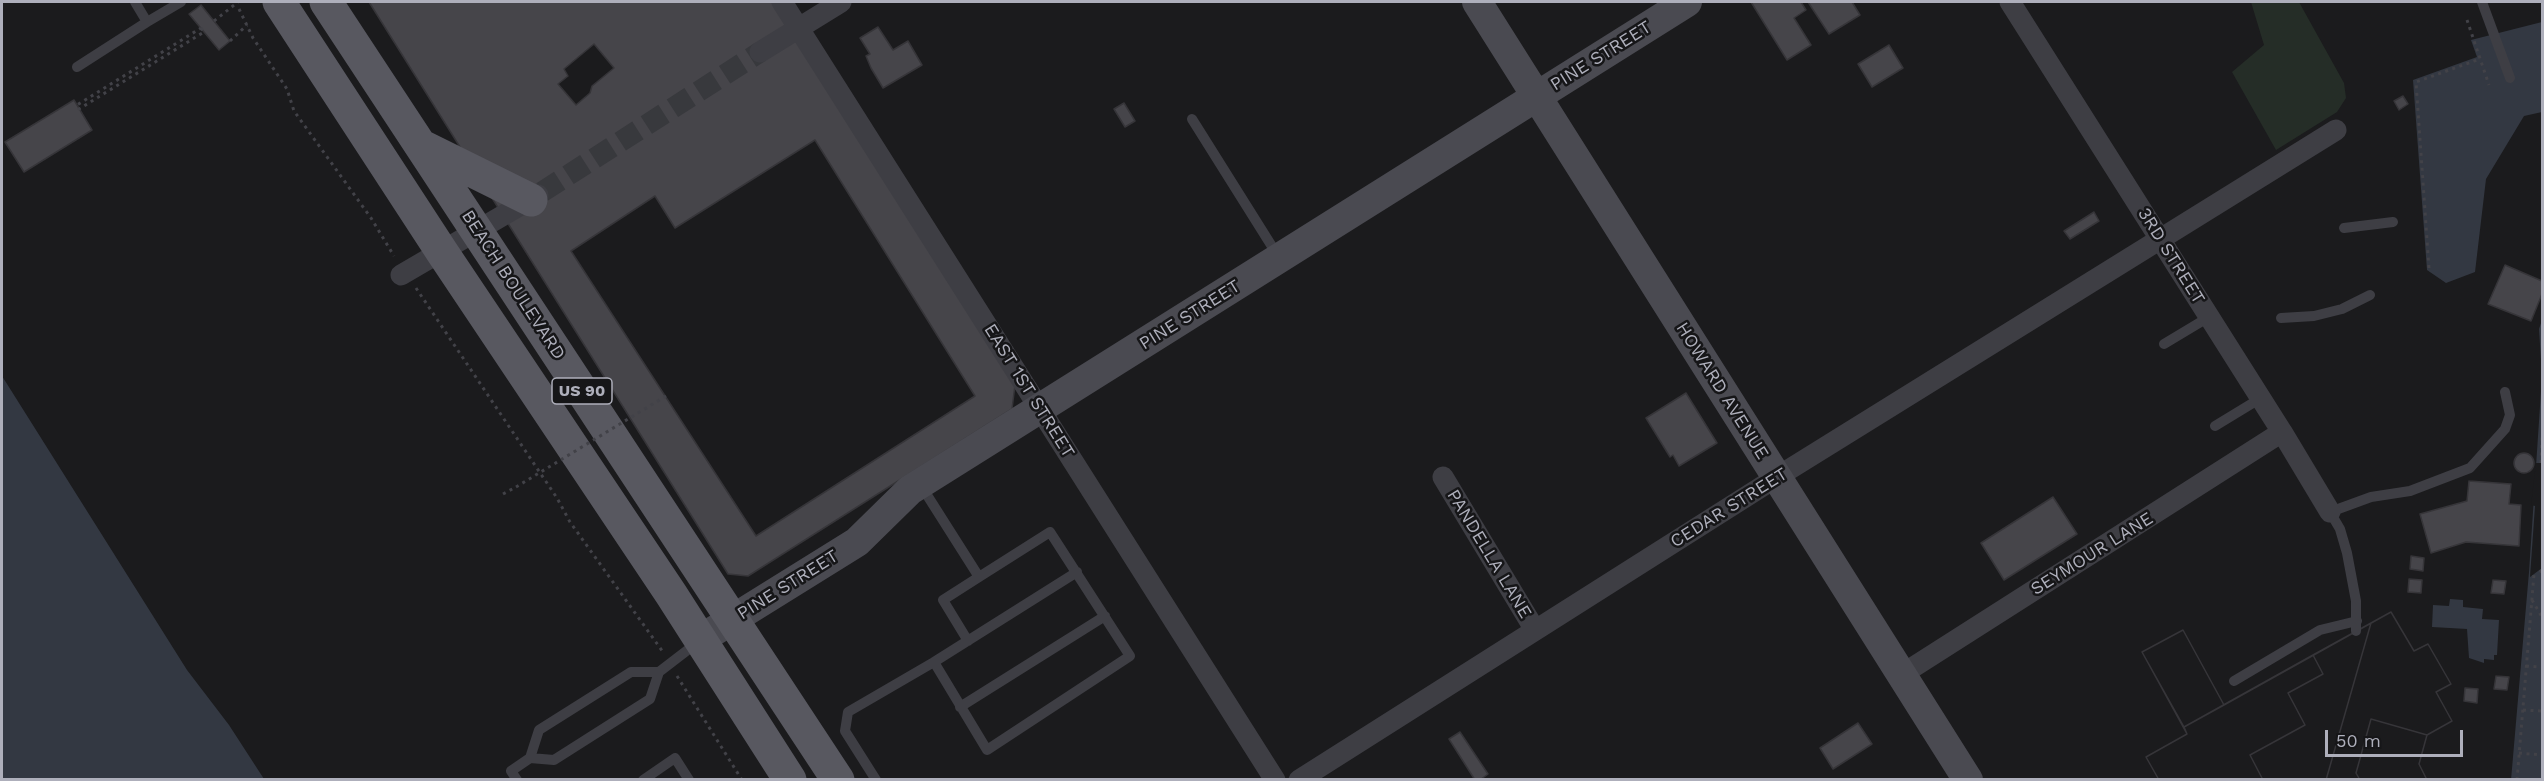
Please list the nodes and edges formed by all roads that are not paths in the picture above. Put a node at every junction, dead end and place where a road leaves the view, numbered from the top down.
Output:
1 (135, 2) edge
2 (181, 2) edge
3 (279, 2) edge
4 (326, 2) edge
5 (782, 2) edge
6 (841, 2) edge
7 (1477, 2) edge
8 (1687, 2) edge
9 (2010, 2) edge
10 (2482, 2) edge
11 (147, 22) junction
12 (799, 28) junction
13 (760, 52) tunnel mouth
14 (77, 67) dead end
15 (2510, 78) dead end
16 (1536, 97) junction
17 (1192, 118) dead end
18 (2337, 130) dead end
19 (419, 144) junction
20 (536, 196) joint
21 (2393, 222) dead end
22 (2344, 228) dead end
23 (478, 232) junction
24 (2160, 238) junction
25 (442, 252) junction
26 (1280, 259) junction
27 (403, 271) road end
28 (2370, 295) dead end
29 (2209, 317) junction
30 (2281, 318) dead end
31 (2164, 344) dead end
32 (2505, 392) dead end
33 (2261, 398) junction
34 (1041, 409) junction
35 (2215, 426) dead end
36 (2282, 432) junction
37 (1443, 477) dead end
38 (1777, 477) junction
39 (920, 484) junction
40 (2330, 512) junction
41 (1077, 572) junction
42 (979, 577) junction
43 (1105, 616) junction
44 (733, 620) junction
45 (1535, 630) junction
46 (701, 639) junction
47 (968, 640) junction
48 (934, 662) junction
49 (659, 672) junction
50 (1901, 675) junction
51 (2234, 681) dead end
52 (960, 707) junction
53 (530, 758) junction
54 (517, 780) edge
55 (643, 780) edge
56 (689, 780) edge
57 (790, 780) edge
58 (838, 780) edge
59 (876, 780) edge
60 (1275, 780) edge
61 (1299, 780) edge
62 (1968, 780) edge

1 - 11 lane
2 - 11 lane
3 - 25 main road, US 90
4 - 19 main road, BEACH BOULEVARD / US 90
5 - 12 street, EAST 1ST STREET
6 - 12 street
7 - 16 street, HOWARD AVENUE
8 - 16 street, PINE STREET
9 - 24 street, 3RD STREET
10 - 15 lane
11 - 14 lane
12 - 13 street
12 - 34 street, EAST 1ST STREET
16 - 26 street, PINE STREET
16 - 38 street, HOWARD AVENUE
17 - 26 lane
18 - 24 street, CEDAR STREET
19 - 20 main road
19 - 23 main road, BEACH BOULEVARD / US 90
20 - 23 street
21 - 22 lane
23 - 25 street
23 - 44 main road, BEACH BOULEVARD / US 90
24 - 29 street, 3RD STREET
24 - 38 street, CEDAR STREET
25 - 27 street
25 - 46 main road, US 90
26 - 34 street, PINE STREET
28 - 30 lane
29 - 31 lane
29 - 33 street, 3RD STREET
32 - 40 lane
33 - 35 lane
33 - 36 street, 3RD STREET
34 - 39 street, PINE STREET
34 - 60 street, EAST 1ST STREET
36 - 40 street, 3RD STREET
36 - 50 street, SEYMOUR LANE
37 - 45 street, PANDELLA LANE
38 - 45 street, CEDAR STREET
38 - 50 street, HOWARD AVENUE
39 - 42 lane
39 - 44 street, PINE STREET
40 - 51 lane
41 - 42 lane
41 - 43 lane
41 - 47 lane
42 - 47 lane
43 - 52 lane
43 - 52 lane
44 - 46 street, PINE STREET
44 - 58 main road, BEACH BOULEVARD / US 90
45 - 61 street, CEDAR STREET
46 - 49 lane
46 - 57 main road, US 90
47 - 48 lane
48 - 52 lane
48 - 59 lane
49 - 53 lane
49 - 53 lane
50 - 62 street, HOWARD AVENUE
53 - 54 lane
55 - 56 lane

